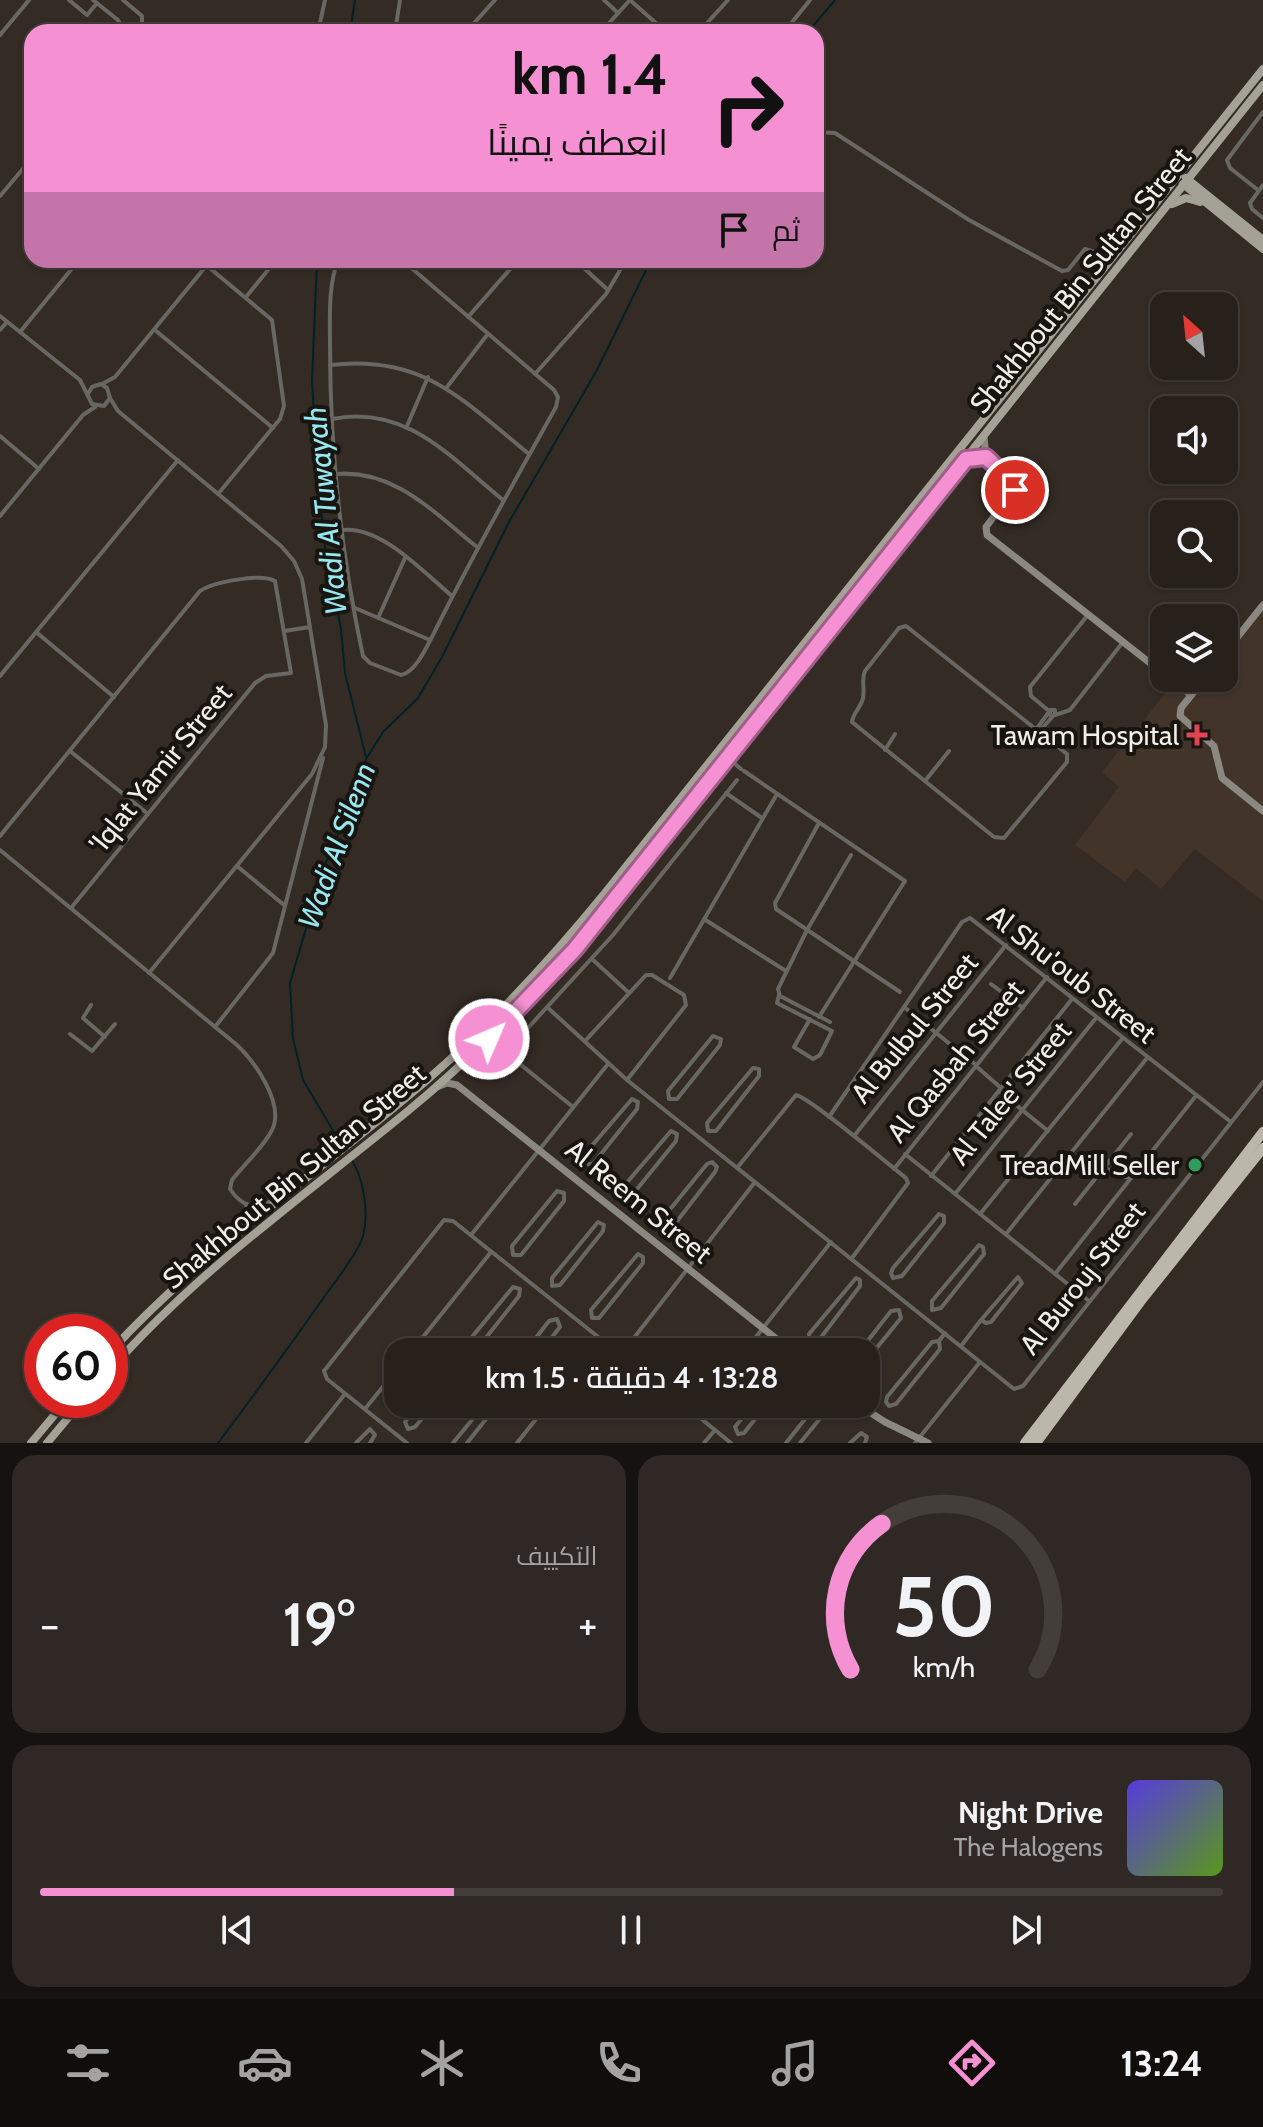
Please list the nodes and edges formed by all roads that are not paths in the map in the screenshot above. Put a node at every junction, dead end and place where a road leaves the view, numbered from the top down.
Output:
1 (29, 0) edge
2 (69, 0) edge
3 (123, 0) edge
4 (325, 0) edge
5 (400, 0) edge
6 (495, 0) edge
7 (604, 0) edge
8 (630, 0) edge
9 (728, 0) edge
10 (807, 1) edge
11 (95, 2) edge
12 (137, 12) junction
13 (618, 13) junction
14 (118, 20) junction
15 (121, 24) edge
16 (130, 24) edge
17 (134, 24) edge
18 (143, 24) edge
19 (320, 24) edge
20 (396, 24) edge
21 (473, 24) edge
22 (608, 24) edge
23 (657, 24) edge
24 (706, 24) edge
25 (790, 24) edge
26 (0, 35) edge
27 (1263, 69) edge
28 (1263, 85) edge
29 (1263, 112) edge
30 (824, 132) edge
31 (1208, 154) junction
32 (24, 168) edge
33 (1182, 179) junction
34 (1263, 185) edge
35 (1258, 190) junction
36 (0, 196) edge
37 (1212, 204) junction
38 (1166, 208) junction
39 (1263, 218) edge
40 (1244, 224) junction
41 (1136, 228) junction
42 (1261, 229) dead end
43 (1143, 235) junction
44 (1263, 240) edge
45 (1263, 249) edge
46 (1091, 252) junction
47 (72, 268) edge
48 (204, 268) edge
49 (210, 268) edge
50 (270, 268) edge
51 (336, 268) edge
52 (411, 268) edge
53 (511, 268) edge
54 (584, 268) edge
55 (621, 268) edge
56 (608, 290) junction
57 (246, 297) junction
58 (1075, 305) junction
59 (0, 316) edge
60 (468, 317) junction
61 (7, 322) junction
62 (0, 330) edge
63 (154, 330) junction
64 (20, 332) junction
65 (487, 334) junction
66 (330, 365) junction
67 (535, 374) junction
68 (115, 377) junction
69 (428, 377) junction
70 (80, 380) junction
71 (99, 384) junction
72 (447, 387) junction
73 (88, 396) junction
74 (110, 396) junction
75 (99, 407) junction
76 (118, 411) junction
77 (83, 415) junction
78 (332, 419) junction
79 (407, 426) junction
80 (273, 428) junction
81 (0, 436) edge
82 (984, 437) junction
83 (529, 454) junction
84 (986, 457) junction
85 (966, 459) junction
86 (178, 460) junction
87 (39, 469) junction
88 (336, 474) junction
89 (218, 494) junction
90 (503, 500) junction
91 (0, 516) edge
92 (342, 530) junction
93 (477, 547) junction
94 (405, 558) junction
95 (452, 596) junction
96 (1263, 605) edge
97 (355, 608) junction
98 (1089, 614) junction
99 (378, 618) junction
100 (310, 627) junction
101 (284, 631) junction
102 (36, 632) junction
103 (1238, 636) edge
104 (430, 641) junction
105 (1123, 642) junction
106 (1150, 663) edge
107 (0, 676) edge
108 (1187, 692) edge
109 (1193, 692) edge
110 (1191, 695) junction
111 (114, 697) junction
112 (1051, 712) junction
113 (1038, 730) junction
114 (895, 734) dead end
115 (1033, 735) dead end
116 (885, 750) junction
117 (70, 751) junction
118 (949, 751) dead end
119 (324, 752) junction
120 (728, 758) junction
121 (737, 780) dead end
122 (925, 781) junction
123 (303, 785) junction
124 (314, 793) junction
125 (726, 793) junction
126 (777, 794) junction
127 (1263, 811) edge
128 (148, 814) junction
129 (762, 818) junction
130 (819, 823) junction
131 (0, 836) edge
132 (0, 850) edge
133 (851, 855) dead end
134 (237, 866) junction
135 (288, 896) junction
136 (277, 900) junction
137 (286, 905) junction
138 (71, 908) junction
139 (704, 919) junction
140 (807, 930) junction
141 (1006, 945) junction
142 (592, 959) junction
143 (854, 962) junction
144 (786, 971) junction
145 (149, 973) junction
146 (1047, 977) junction
147 (670, 978) dead end
148 (991, 984) dead end
149 (900, 992) dead end
150 (629, 993) junction
151 (779, 995) junction
152 (1072, 998) junction
153 (91, 1005) dead end
154 (547, 1007) junction
155 (904, 1007) junction
156 (1023, 1008) junction
157 (819, 1017) junction
158 (1096, 1017) junction
159 (810, 1019) junction
160 (830, 1022) dead end
161 (115, 1024) dead end
162 (215, 1027) junction
163 (936, 1033) junction
164 (70, 1034) dead end
165 (105, 1037) junction
166 (1122, 1038) junction
167 (489, 1039) junction
168 (585, 1041) junction
169 (505, 1053) junction
170 (456, 1055) junction
171 (1147, 1058) junction
172 (608, 1064) junction
173 (460, 1066) junction
174 (976, 1066) junction
175 (685, 1070) junction
176 (694, 1078) junction
177 (627, 1080) junction
178 (457, 1085) junction
179 (1261, 1086) edge
180 (1000, 1089) junction
181 (432, 1091) junction
182 (642, 1092) junction
183 (1196, 1096) junction
184 (669, 1099) junction
185 (636, 1100) junction
186 (725, 1100) junction
187 (573, 1107) junction
188 (662, 1108) junction
189 (735, 1108) junction
190 (1022, 1110) junction
191 (829, 1117) junction
192 (610, 1123) junction
193 (1231, 1123) junction
194 (682, 1124) junction
195 (619, 1130) junction
196 (708, 1131) junction
197 (1048, 1131) junction
198 (675, 1132) junction
199 (1263, 1132) edge
200 (1131, 1134) dead end
201 (854, 1136) junction
202 (702, 1140) junction
203 (1263, 1148) edge
204 (539, 1149) junction
205 (650, 1154) junction
206 (905, 1154) junction
207 (721, 1155) junction
208 (1263, 1155) edge
209 (659, 1162) junction
210 (1252, 1162) junction
211 (715, 1163) junction
212 (1105, 1167) junction
213 (737, 1168) junction
214 (894, 1169) junction
215 (931, 1176) junction
216 (1131, 1178) junction
217 (755, 1182) junction
218 (689, 1186) junction
219 (698, 1194) junction
220 (955, 1194) junction
221 (281, 1196) junction
222 (1075, 1204) dead end
223 (246, 1205) junction
224 (980, 1214) junction
225 (529, 1225) junction
226 (538, 1232) junction
227 (236, 1233) junction
228 (1005, 1234) junction
229 (471, 1235) junction
230 (831, 1242) junction
231 (909, 1248) junction
232 (491, 1252) junction
233 (513, 1255) junction
234 (918, 1255) junction
235 (569, 1257) junction
236 (852, 1258) junction
237 (506, 1264) junction
238 (577, 1264) junction
239 (688, 1269) junction
240 (866, 1270) junction
241 (1055, 1274) junction
242 (893, 1278) junction
243 (526, 1279) junction
244 (859, 1279) junction
245 (949, 1279) junction
246 (552, 1286) junction
247 (886, 1286) junction
248 (958, 1286) junction
249 (519, 1288) junction
250 (608, 1288) junction
251 (545, 1295) junction
252 (617, 1295) junction
253 (835, 1301) junction
254 (1089, 1301) junction
255 (906, 1302) junction
256 (843, 1308) junction
257 (494, 1310) junction
258 (899, 1310) junction
259 (932, 1310) junction
260 (565, 1311) junction
261 (502, 1317) junction
262 (592, 1318) junction
263 (926, 1318) junction
264 (558, 1320) junction
265 (981, 1320) junction
266 (585, 1327) junction
267 (763, 1328) junction
268 (874, 1333) junction
269 (945, 1333) junction
270 (128, 1334) edge
271 (422, 1338) edge
272 (536, 1338) edge
273 (551, 1338) edge
274 (599, 1338) edge
275 (631, 1338) edge
276 (755, 1338) edge
277 (776, 1338) edge
278 (870, 1338) edge
279 (883, 1340) junction
280 (939, 1341) junction
281 (880, 1344) edge
282 (961, 1346) junction
283 (128, 1351) edge
284 (980, 1362) junction
285 (913, 1365) junction
286 (922, 1372) junction
287 (384, 1385) edge
288 (345, 1394) junction
289 (365, 1409) junction
290 (52, 1418) edge
291 (68, 1418) edge
292 (408, 1418) edge
293 (422, 1418) edge
294 (474, 1418) edge
295 (487, 1418) edge
296 (537, 1418) edge
297 (700, 1418) edge
298 (742, 1418) edge
299 (756, 1418) edge
300 (806, 1418) edge
301 (820, 1418) edge
302 (878, 1418) edge
303 (379, 1421) junction
304 (407, 1429) junction
305 (373, 1430) junction
306 (715, 1430) junction
307 (463, 1431) junction
308 (737, 1434) junction
309 (793, 1435) junction
310 (400, 1437) junction
311 (472, 1438) junction
312 (917, 1441) edge
313 (730, 1442) edge
314 (801, 1442) edge
315 (31, 1443) edge
316 (47, 1443) edge
317 (306, 1443) edge
318 (356, 1443) edge
319 (370, 1443) edge
320 (407, 1443) edge
321 (453, 1443) edge
322 (467, 1443) edge
323 (517, 1443) edge
324 (704, 1443) edge
325 (786, 1443) edge
326 (850, 1443) edge
327 (865, 1443) edge
328 (928, 1443) edge
329 (1025, 1443) edge
330 (1036, 1443) edge

1 - 26 street
2 - 11 street
3 - 12 street
4 - 19 street
5 - 20 street
6 - 21 street
7 - 13 street
8 - 13 street
8 - 23 street
9 - 24 street
10 - 25 street
11 - 14 street
12 - 17 street
12 - 18 street
13 - 22 street
14 - 15 street
14 - 16 street
27 - 33 main road, Shakhbout Bin Sultan Street
28 - 31 main road, Shakhbout Bin Sultan Street
29 - 35 street
30 - 46 street
31 - 33 main road, Shakhbout Bin Sultan Street
31 - 37 main road
32 - 36 street
33 - 37 main road
33 - 37 main road
33 - 38 main road, Shakhbout Bin Sultan Street
33 - 41 main road, Shakhbout Bin Sultan Street
33 - 43 main road
34 - 35 street
35 - 39 street
37 - 38 main road
37 - 40 main road
37 - 45 main road
38 - 43 main road, Shakhbout Bin Sultan Street
40 - 42 street
40 - 44 main road
41 - 46 street
41 - 58 main road, Shakhbout Bin Sultan Street
43 - 82 main road, Shakhbout Bin Sultan Street
46 - 58 street
47 - 64 street
48 - 63 street
49 - 57 street
50 - 57 street
51 - 66 street
52 - 60 street
53 - 60 street
54 - 56 street
55 - 56 street
56 - 67 street
57 - 80 street
58 - 170 main road, Shakhbout Bin Sultan Street
59 - 61 street
60 - 65 street
61 - 62 street
61 - 64 street
63 - 68 street
63 - 80 street
64 - 70 street
65 - 67 street
65 - 72 street
66 - 69 street
66 - 78 street
67 - 83 street
68 - 71 street
68 - 74 street
69 - 72 street
69 - 79 street
70 - 71 street
70 - 73 street
71 - 73 street
71 - 74 street
72 - 83 street
73 - 75 street
73 - 77 street
74 - 75 street
74 - 76 street
75 - 76 street
75 - 77 street
76 - 86 street
77 - 87 street
78 - 79 street
78 - 88 street
79 - 90 street
80 - 89 street
81 - 87 street
82 - 84 street
82 - 85 main road, Shakhbout Bin Sultan Street
83 - 90 street
84 - 85 street
84 - 98 street
85 - 120 main road, Shakhbout Bin Sultan Street
86 - 89 street
86 - 102 street
87 - 91 street
88 - 92 street
88 - 93 street
89 - 100 street
90 - 93 street
92 - 94 street
92 - 97 street
93 - 95 street
94 - 95 street
94 - 99 street
95 - 104 street
96 - 103 street
97 - 99 street
97 - 104 street
98 - 105 street
98 - 112 street
99 - 104 street
100 - 101 street
100 - 119 street
101 - 111 street
101 - 128 street, 'Iqlat Yamir Street
102 - 107 street
102 - 111 street
105 - 106 street
105 - 112 street
108 - 110 street
109 - 110 street
110 - 127 street
111 - 117 street
112 - 113 street
113 - 115 street
113 - 116 street
113 - 122 street
114 - 116 street
116 - 122 street
117 - 128 street
117 - 131 street
118 - 122 street
119 - 123 street
119 - 124 street
120 - 126 street
120 - 167 main road, Shakhbout Bin Sultan Street
121 - 125 street
123 - 124 street
123 - 134 street
124 - 135 street
125 - 129 street
125 - 142 street
126 - 129 street
126 - 130 street
128 - 138 street, 'Iqlat Yamir Street
129 - 139 street
130 - 140 street
130 - 143 street
132 - 138 street
133 - 140 street
134 - 136 street
134 - 145 street
135 - 136 street
135 - 137 street
136 - 137 street
137 - 162 street
138 - 145 street
139 - 144 street
139 - 147 street
140 - 143 street
140 - 144 street
141 - 146 street, Al Shu'oub Street
141 - 155 street, Al Shu'oub Street
141 - 163 street, Al Bulbul Street
142 - 150 street
142 - 154 street
143 - 149 street
143 - 157 street
144 - 151 street
145 - 162 street
146 - 152 street, Al Shu'oub Street
146 - 156 street, Al Qasbah Street
148 - 156 street
150 - 168 street
150 - 177 street
151 - 157 street
151 - 159 street
152 - 158 street, Al Shu'oub Street
152 - 180 street
153 - 165 street
154 - 168 street, Al Burouj Street
154 - 169 street
155 - 163 street
155 - 191 street, Al Shu'oub Street
156 - 174 street, Al Qasbah Street
157 - 160 street
158 - 166 street, Al Shu'oub Street
158 - 190 street, Al Talee' Street
159 - 159 street
161 - 165 street
162 - 223 street
163 - 174 street
163 - 201 street, Al Bulbul Street
164 - 165 street
166 - 171 street, Al Shu'oub Street
166 - 197 street
167 - 169 street
167 - 173 main road, Shakhbout Bin Sultan Street
168 - 172 street, Al Burouj Street
169 - 187 street
170 - 181 main road
170 - 221 main road, Shakhbout Bin Sultan Street
171 - 183 street, Al Shu'oub Street
171 - 228 street
172 - 177 street, Al Burouj Street
172 - 187 street
173 - 178 street
173 - 181 main road, Shakhbout Bin Sultan Street
174 - 180 street
174 - 206 street, Al Qasbah Street
175 - 176 street
175 - 176 street
175 - 184 street
176 - 184 street
177 - 182 street, Al Burouj Street
178 - 181 street
178 - 204 street, Al Reem Street
179 - 193 street, Al Burouj Street
180 - 190 street
180 - 215 street
181 - 283 main road, Shakhbout Bin Sultan Street
182 - 185 street
182 - 188 street, Al Burouj Street
183 - 193 street, Al Shu'oub Street
183 - 216 street
184 - 188 street
185 - 192 street
185 - 195 street
186 - 189 street
186 - 189 street
186 - 196 street
187 - 204 street
188 - 194 street, Al Burouj Street
189 - 196 street
190 - 197 street
190 - 220 street, Al Talee' Street
191 - 201 street
191 - 213 street
192 - 195 street
192 - 195 street
193 - 254 street, Al Burouj Street
194 - 198 street
194 - 202 street, Al Burouj Street
196 - 202 street
197 - 224 street
198 - 205 street
198 - 209 street
199 - 329 highway
200 - 212 street
201 - 214 street
202 - 207 street, Al Burouj Street
203 - 210 highway
204 - 229 street
204 - 239 street, Al Reem Street
205 - 209 street
205 - 209 street
206 - 214 street, Al Qasbah Street
206 - 215 street
207 - 211 street
207 - 213 street, Al Burouj Street
208 - 210 street
210 - 330 highway
211 - 218 street
211 - 219 street
212 - 216 street
212 - 222 street
213 - 217 street, Al Burouj Street
214 - 236 street
215 - 220 street
216 - 241 street
217 - 230 street, Al Burouj Street
217 - 239 street
218 - 219 street
218 - 219 street
220 - 224 street
221 - 223 street
221 - 227 main road, Shakhbout Bin Sultan Street
223 - 227 street
224 - 228 street
225 - 226 street
225 - 226 street
225 - 233 street
226 - 233 street
227 - 270 main road, Shakhbout Bin Sultan Street
228 - 241 street
229 - 232 street
229 - 288 street
230 - 236 street, Al Burouj Street
230 - 267 street
231 - 234 street
231 - 234 street
231 - 242 street
232 - 237 street
232 - 271 street
233 - 237 street
234 - 242 street
235 - 238 street
235 - 238 street
235 - 246 street
236 - 240 street, Al Burouj Street
237 - 243 street
238 - 246 street
239 - 267 street, Al Reem Street
239 - 275 street
240 - 244 street
240 - 247 street, Al Burouj Street
241 - 254 street
242 - 247 street
243 - 249 street
243 - 251 street
244 - 253 street
244 - 256 street
245 - 248 street
245 - 248 street
245 - 259 street
246 - 251 street
247 - 255 street, Al Burouj Street
248 - 259 street
249 - 257 street
249 - 261 street
250 - 252 street
250 - 252 street
250 - 262 street
251 - 260 street
252 - 262 street
253 - 256 street
253 - 256 street
254 - 284 street, Al Burouj Street
255 - 258 street
255 - 263 street, Al Burouj Street
257 - 261 street
257 - 261 street
258 - 268 street
258 - 279 street
259 - 263 street
260 - 264 street
260 - 266 street
262 - 266 street
263 - 269 street, Al Burouj Street
264 - 272 street
264 - 273 street
265 - 265 street, Al Burouj Street
265 - 282 street, Al Burouj Street
266 - 274 street
267 - 276 street
267 - 277 street, Al Reem Street
268 - 278 street
268 - 279 street
269 - 280 street
269 - 282 street, Al Burouj Street
279 - 281 street
280 - 285 street
280 - 286 street
282 - 284 street, Al Burouj Street
284 - 312 street
285 - 286 street
285 - 286 street
287 - 289 street
288 - 289 street
288 - 317 street
289 - 303 street
290 - 315 main road
291 - 316 main road
292 - 304 street
293 - 304 street
294 - 307 street
295 - 311 street
296 - 323 street
297 - 306 street
298 - 308 street
299 - 308 street
300 - 309 street
301 - 314 street
302 - 312 street
303 - 305 street
303 - 310 street
304 - 310 street
305 - 318 street
305 - 319 street
306 - 313 street
306 - 324 street
307 - 311 street
307 - 321 street
308 - 313 street
309 - 314 street
309 - 325 street
310 - 320 street
311 - 322 street
312 - 328 street
326 - 327 street

